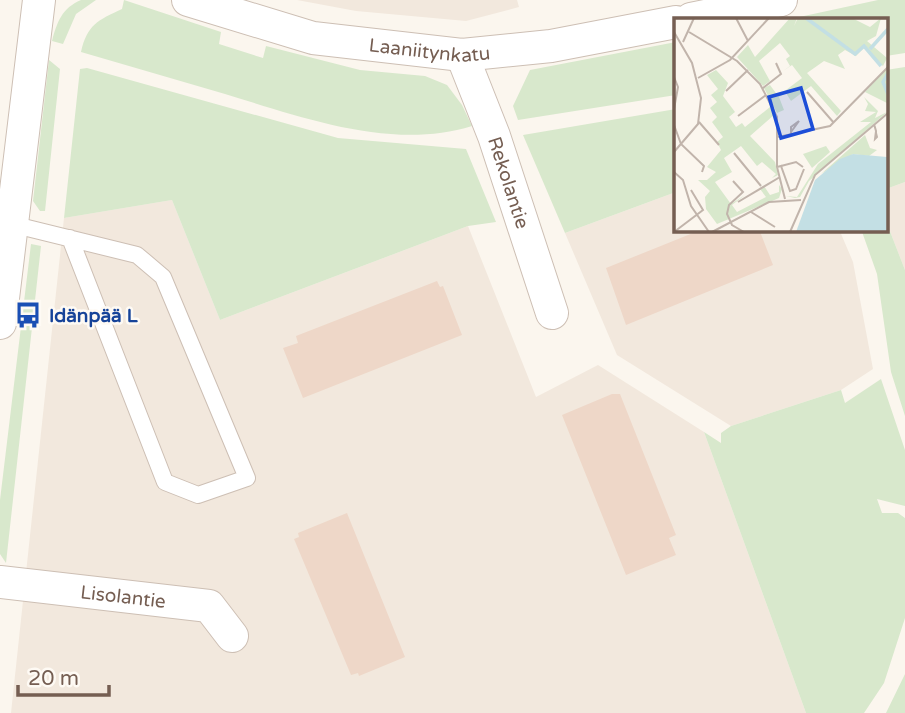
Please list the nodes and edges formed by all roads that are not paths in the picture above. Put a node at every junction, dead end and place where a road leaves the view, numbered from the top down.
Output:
1 (39, 0) edge
2 (188, 0) edge
3 (781, 0) edge
4 (696, 18) edge
5 (674, 22) edge
6 (462, 55) junction
7 (11, 224) junction
8 (70, 238) junction
9 (552, 313) dead end
10 (0, 323) edge
11 (0, 582) edge
12 (232, 636) dead end

1 - 7 street
2 - 6 street, Laaniitynkatu
3 - 4 street
5 - 6 street, Laaniitynkatu
6 - 9 street, Rekolantie
7 - 8 lane
7 - 10 street
8 - 8 lane
11 - 12 street, Lisolantie

